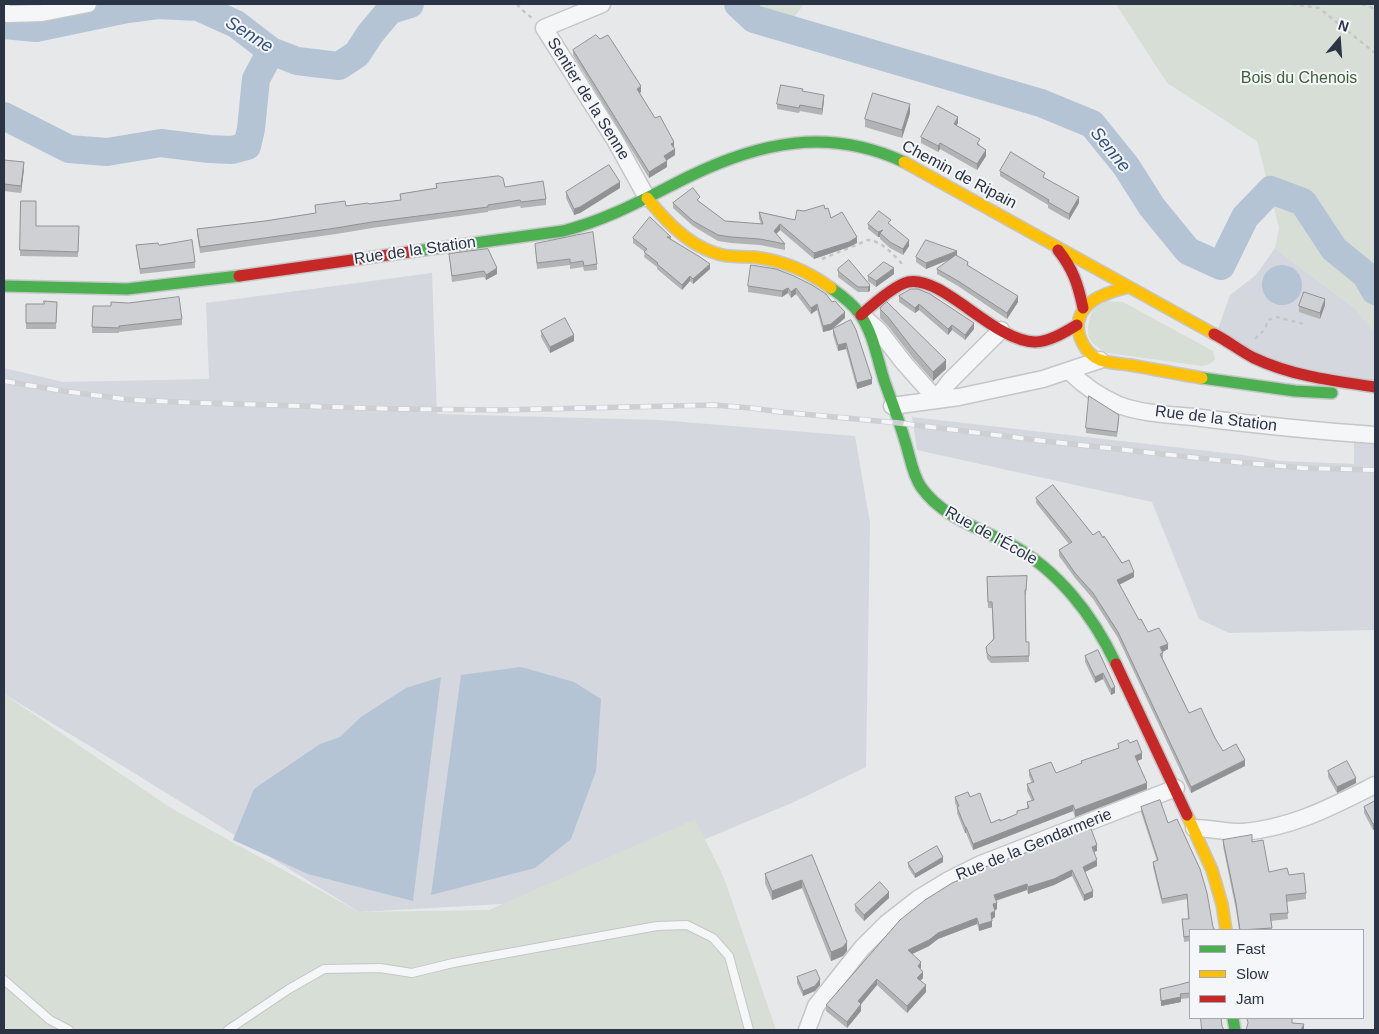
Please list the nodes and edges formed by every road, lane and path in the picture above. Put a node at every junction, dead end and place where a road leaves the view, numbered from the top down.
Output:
1 (88, 4) edge
2 (517, 4) edge
3 (602, 4) edge
4 (1292, 4) edge
5 (1362, 4) edge
6 (521, 9) dead end
7 (1375, 9) edge
8 (4, 12) edge
9 (1375, 53) edge
10 (647, 198) junction
11 (1054, 245) junction
12 (799, 269) junction
13 (913, 281) junction
14 (4, 286) edge
15 (1128, 287) junction
16 (1083, 308) junction
17 (860, 315) junction
18 (1304, 324) dead end
19 (1077, 325) junction
20 (1001, 330) junction
21 (1233, 344) junction
22 (1242, 353) junction
23 (1231, 359) dead end
24 (1100, 360) junction
25 (1068, 371) junction
26 (1224, 371) dead end
27 (1204, 378) junction
28 (1375, 387) edge
29 (1375, 395) edge
30 (936, 399) junction
31 (892, 406) junction
32 (1375, 435) edge
33 (1375, 785) edge
34 (1176, 788) junction
35 (1194, 828) junction
36 (1226, 929) edge
37 (4, 980) edge
38 (69, 1030) edge
39 (228, 1030) edge
40 (749, 1030) edge
41 (807, 1030) edge

1 - 8 street
2 - 6 path
3 - 10 street, Sentier de la Senne
4 - 9 path
5 - 7 path
10 - 11 street, Chemin de Ripain
10 - 12 street
10 - 14 street, Rue de la Station
11 - 15 street, Chemin de Ripain
11 - 16 street, Chemin de Ripain
12 - 13 path
12 - 17 street
13 - 17 street
13 - 20 street
15 - 16 street
15 - 21 street, Chemin de Ripain
16 - 19 street
17 - 30 street
17 - 31 street, Rue de l'École
18 - 22 path
19 - 20 street
19 - 24 street
20 - 30 street
21 - 22 street, Chemin de Ripain
21 - 23 street
22 - 28 street, Chemin de Ripain
24 - 25 street
24 - 27 street
25 - 30 street
25 - 32 street, Rue de la Station
26 - 27 street
27 - 29 street
30 - 31 street
31 - 34 street, Rue de l'École
33 - 35 street
34 - 35 street, Rue de l'École
34 - 41 street, Rue de la Gendarmerie
35 - 36 street, Rue de l'École
37 - 38 lane
39 - 40 lane

